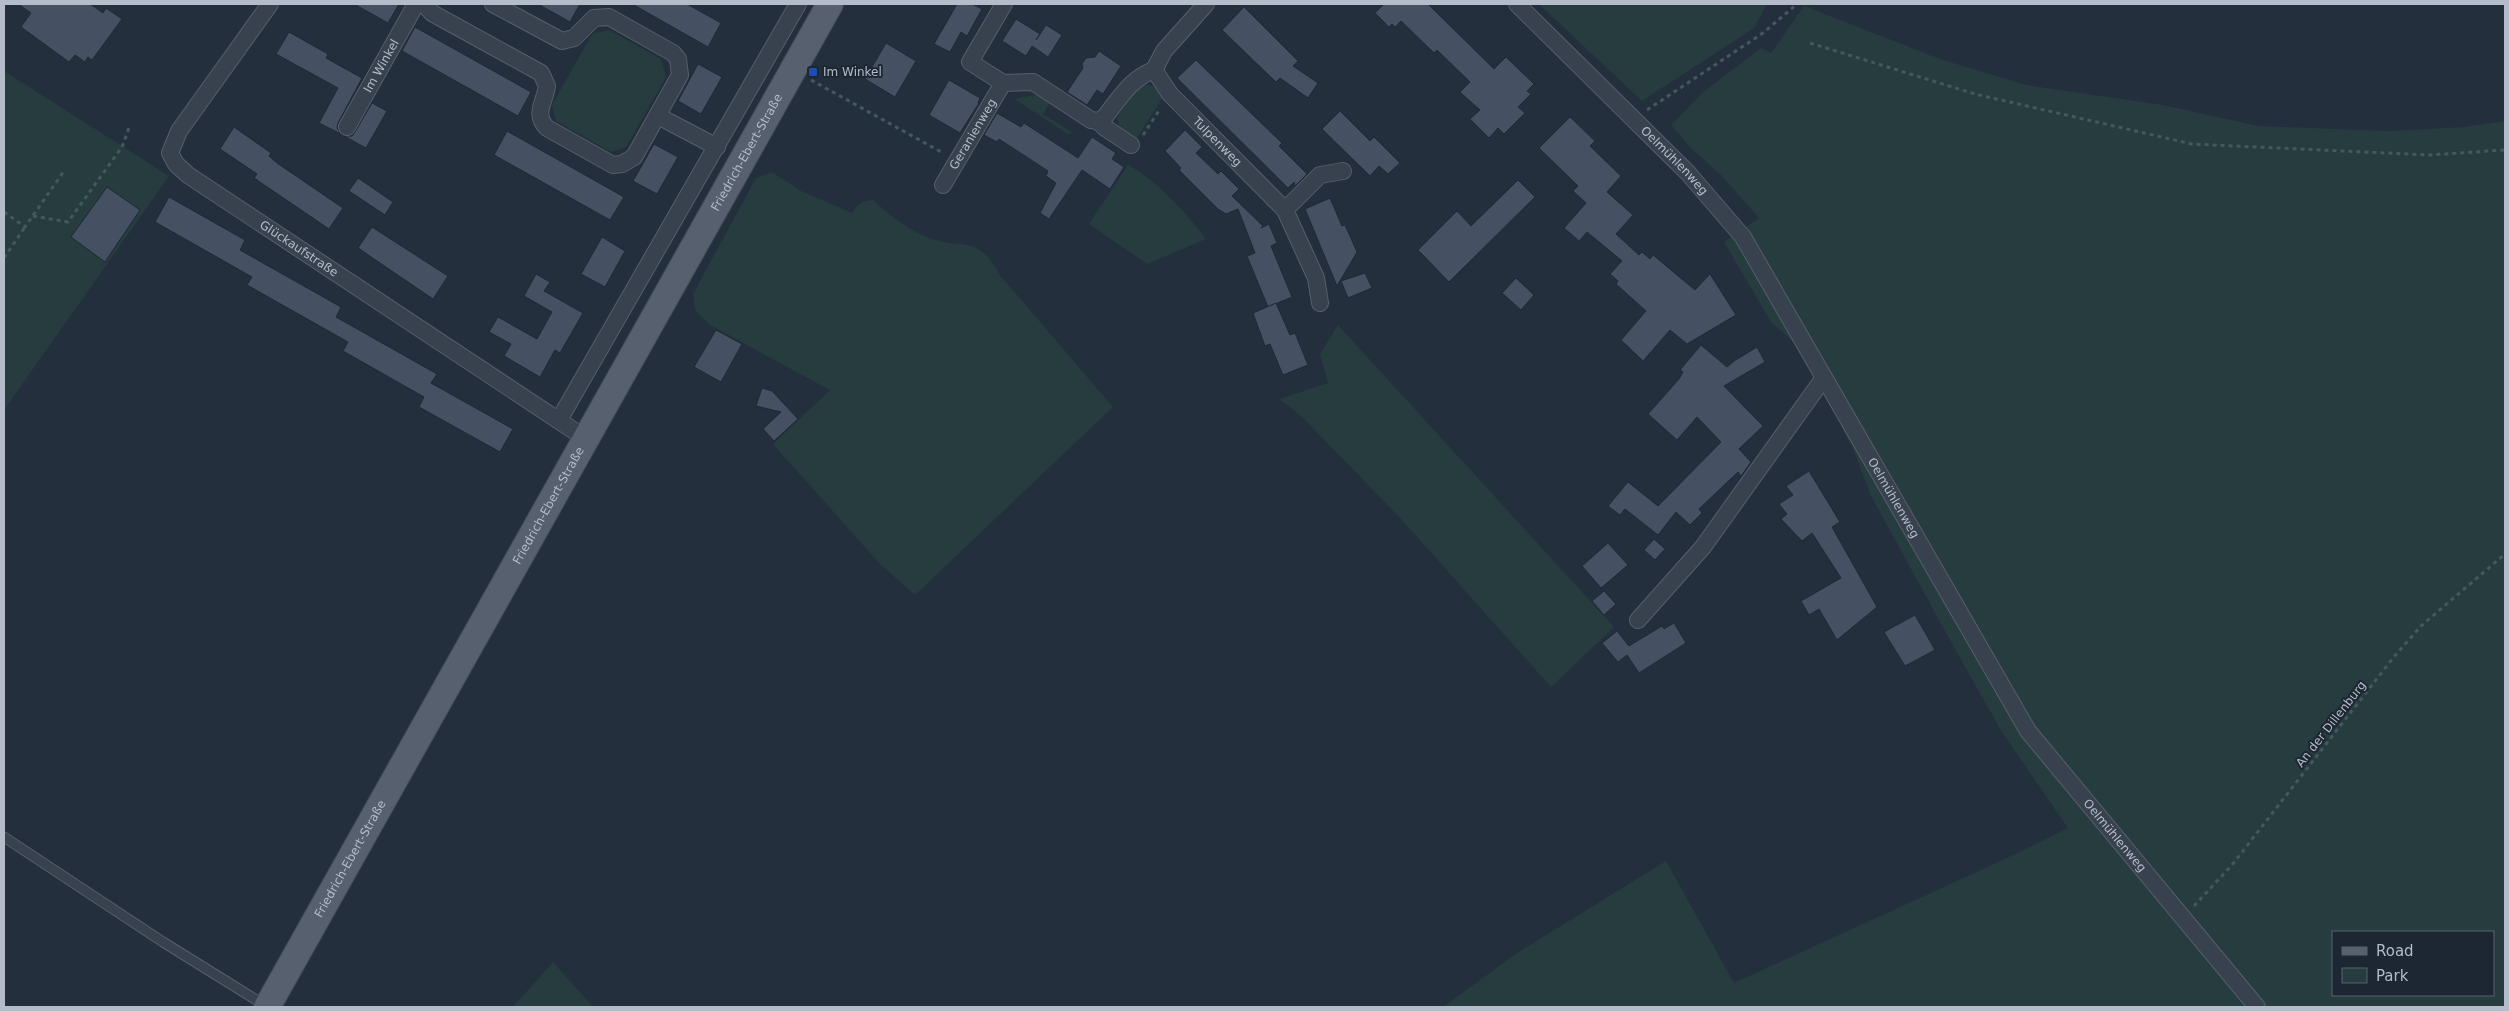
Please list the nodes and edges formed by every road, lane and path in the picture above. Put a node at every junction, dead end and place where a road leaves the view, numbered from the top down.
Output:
1 (270, 4) edge
2 (416, 4) edge
3 (424, 4) edge
4 (493, 4) edge
5 (798, 4) edge
6 (830, 4) edge
7 (1004, 4) edge
8 (1206, 4) edge
9 (1517, 4) edge
10 (1797, 4) edge
11 (1810, 43) dead end
12 (1154, 70) junction
13 (809, 79) dead end
14 (1003, 83) junction
15 (1170, 94) junction
16 (658, 116) junction
17 (1633, 118) junction
18 (1094, 120) junction
19 (130, 125) dead end
20 (347, 127) dead end
21 (1131, 145) joint
22 (717, 147) junction
23 (2505, 150) edge
24 (956, 161) junction
25 (64, 171) dead end
26 (1343, 171) dead end
27 (943, 185) dead end
28 (1285, 210) junction
29 (4, 212) edge
30 (33, 216) junction
31 (25, 227) junction
32 (4, 258) edge
33 (1320, 303) dead end
34 (1824, 379) junction
35 (559, 420) junction
36 (585, 438) junction
37 (2505, 554) edge
38 (1638, 620) dead end
39 (4, 837) edge
40 (2184, 918) junction
41 (267, 1007) edge
42 (2257, 1007) edge

1 - 35 street, Glückaufstraße
2 - 20 street, Im Winkel
3 - 16 street
4 - 16 street
5 - 22 street
6 - 36 main road, Friedrich-Ebert-Straße
7 - 14 street
8 - 12 street
9 - 17 street, Oelmühlenweg
10 - 17 path
11 - 23 path
12 - 15 street, Tulpenweg
12 - 18 street
13 - 24 path
14 - 18 street
14 - 24 street, Geranienweg
15 - 21 path
15 - 28 street, Tulpenweg
16 - 22 street
17 - 34 street, Oelmühlenweg
18 - 21 street
19 - 30 path
22 - 35 street
24 - 27 street, Geranienweg
25 - 30 path
26 - 28 street
28 - 33 street, Tulpenweg
29 - 31 path
30 - 31 path
31 - 32 path
34 - 38 street
34 - 40 street, Oelmühlenweg
35 - 36 street, Glückaufstraße
36 - 41 main road, Friedrich-Ebert-Straße
37 - 40 path, An der Dillenburg
39 - 41 lane
40 - 42 street, Oelmühlenweg

